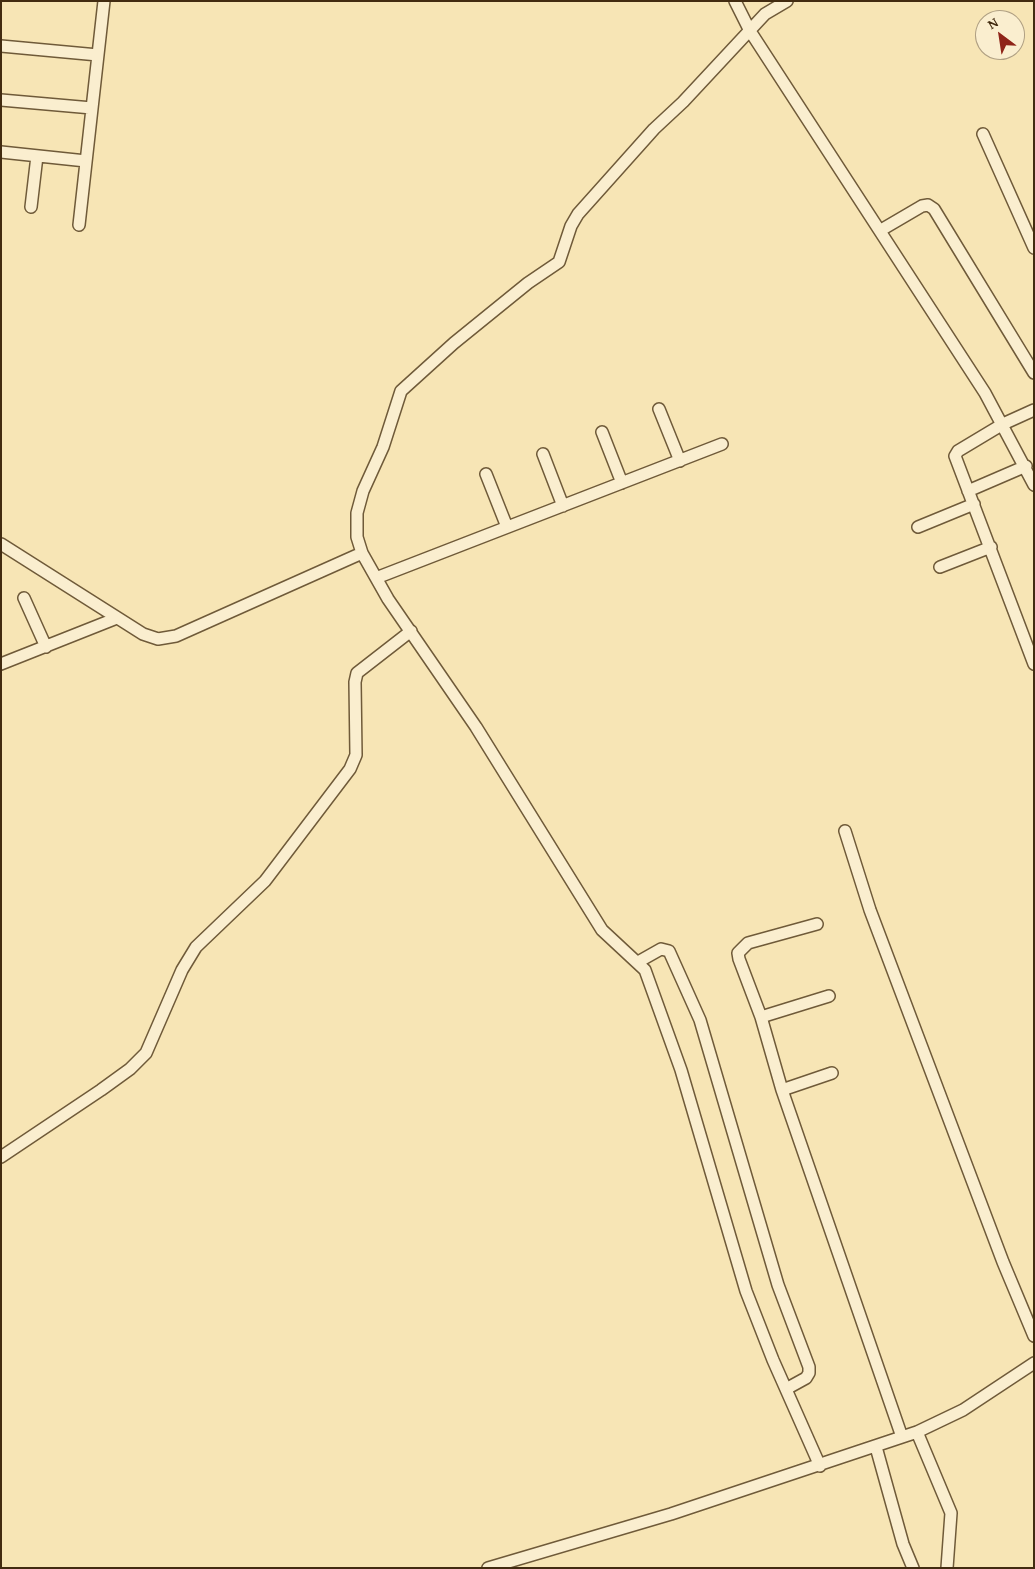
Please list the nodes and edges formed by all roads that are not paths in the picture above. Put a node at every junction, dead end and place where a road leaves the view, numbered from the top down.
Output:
1 (104, 1) edge
2 (735, 1) edge
3 (786, 1) edge
4 (750, 30) junction
5 (1, 46) edge
6 (98, 55) junction
7 (1, 100) edge
8 (92, 108) junction
9 (983, 134) dead end
10 (1, 152) edge
11 (37, 156) junction
12 (86, 161) junction
13 (31, 207) dead end
14 (79, 225) dead end
15 (881, 230) junction
16 (1034, 248) edge
17 (1034, 373) edge
18 (659, 409) dead end
19 (1034, 410) edge
20 (1004, 424) junction
21 (602, 432) dead end
22 (722, 444) dead end
23 (542, 454) dead end
24 (680, 461) junction
25 (1026, 466) junction
26 (486, 474) dead end
27 (622, 483) junction
28 (1034, 485) edge
29 (968, 491) junction
30 (974, 504) junction
31 (563, 506) junction
32 (918, 527) dead end
33 (507, 528) junction
34 (1, 544) edge
35 (991, 547) junction
36 (362, 553) junction
37 (940, 567) dead end
38 (376, 578) junction
39 (24, 598) dead end
40 (117, 618) junction
41 (410, 632) junction
42 (46, 647) junction
43 (1, 664) edge
44 (1034, 664) edge
45 (845, 831) dead end
46 (817, 924) dead end
47 (638, 962) junction
48 (829, 996) dead end
49 (761, 1017) junction
50 (832, 1073) dead end
51 (782, 1090) junction
52 (1, 1157) edge
53 (1034, 1336) edge
54 (1034, 1363) edge
55 (786, 1389) junction
56 (917, 1432) junction
57 (902, 1437) junction
58 (876, 1446) junction
59 (820, 1466) junction
60 (488, 1568) edge
61 (913, 1568) edge
62 (947, 1568) edge

1 - 6 street
2 - 4 street
3 - 4 street
4 - 15 street
4 - 36 street
5 - 6 street
6 - 8 street
7 - 8 street
8 - 12 street
9 - 16 street
10 - 11 street
11 - 12 street
11 - 13 street
12 - 14 street
15 - 17 street
15 - 20 street
18 - 24 street
19 - 20 street
20 - 25 street
20 - 29 street
21 - 27 street
22 - 24 street
23 - 31 street
24 - 27 street
25 - 28 street
25 - 29 street
26 - 33 street
27 - 31 street
29 - 30 street
30 - 32 street
30 - 35 street
31 - 33 street
33 - 38 street
34 - 40 street
35 - 37 street
35 - 44 street
36 - 38 street
36 - 40 street
38 - 41 street
39 - 42 street
40 - 42 street
41 - 47 street
41 - 52 street
42 - 43 street
45 - 53 street
46 - 49 street
47 - 55 street
47 - 55 street
48 - 49 street
49 - 51 street
50 - 51 street
51 - 57 street
54 - 56 street
55 - 59 street
56 - 57 street
56 - 62 street
57 - 58 street
58 - 59 street
58 - 61 street
59 - 60 street

